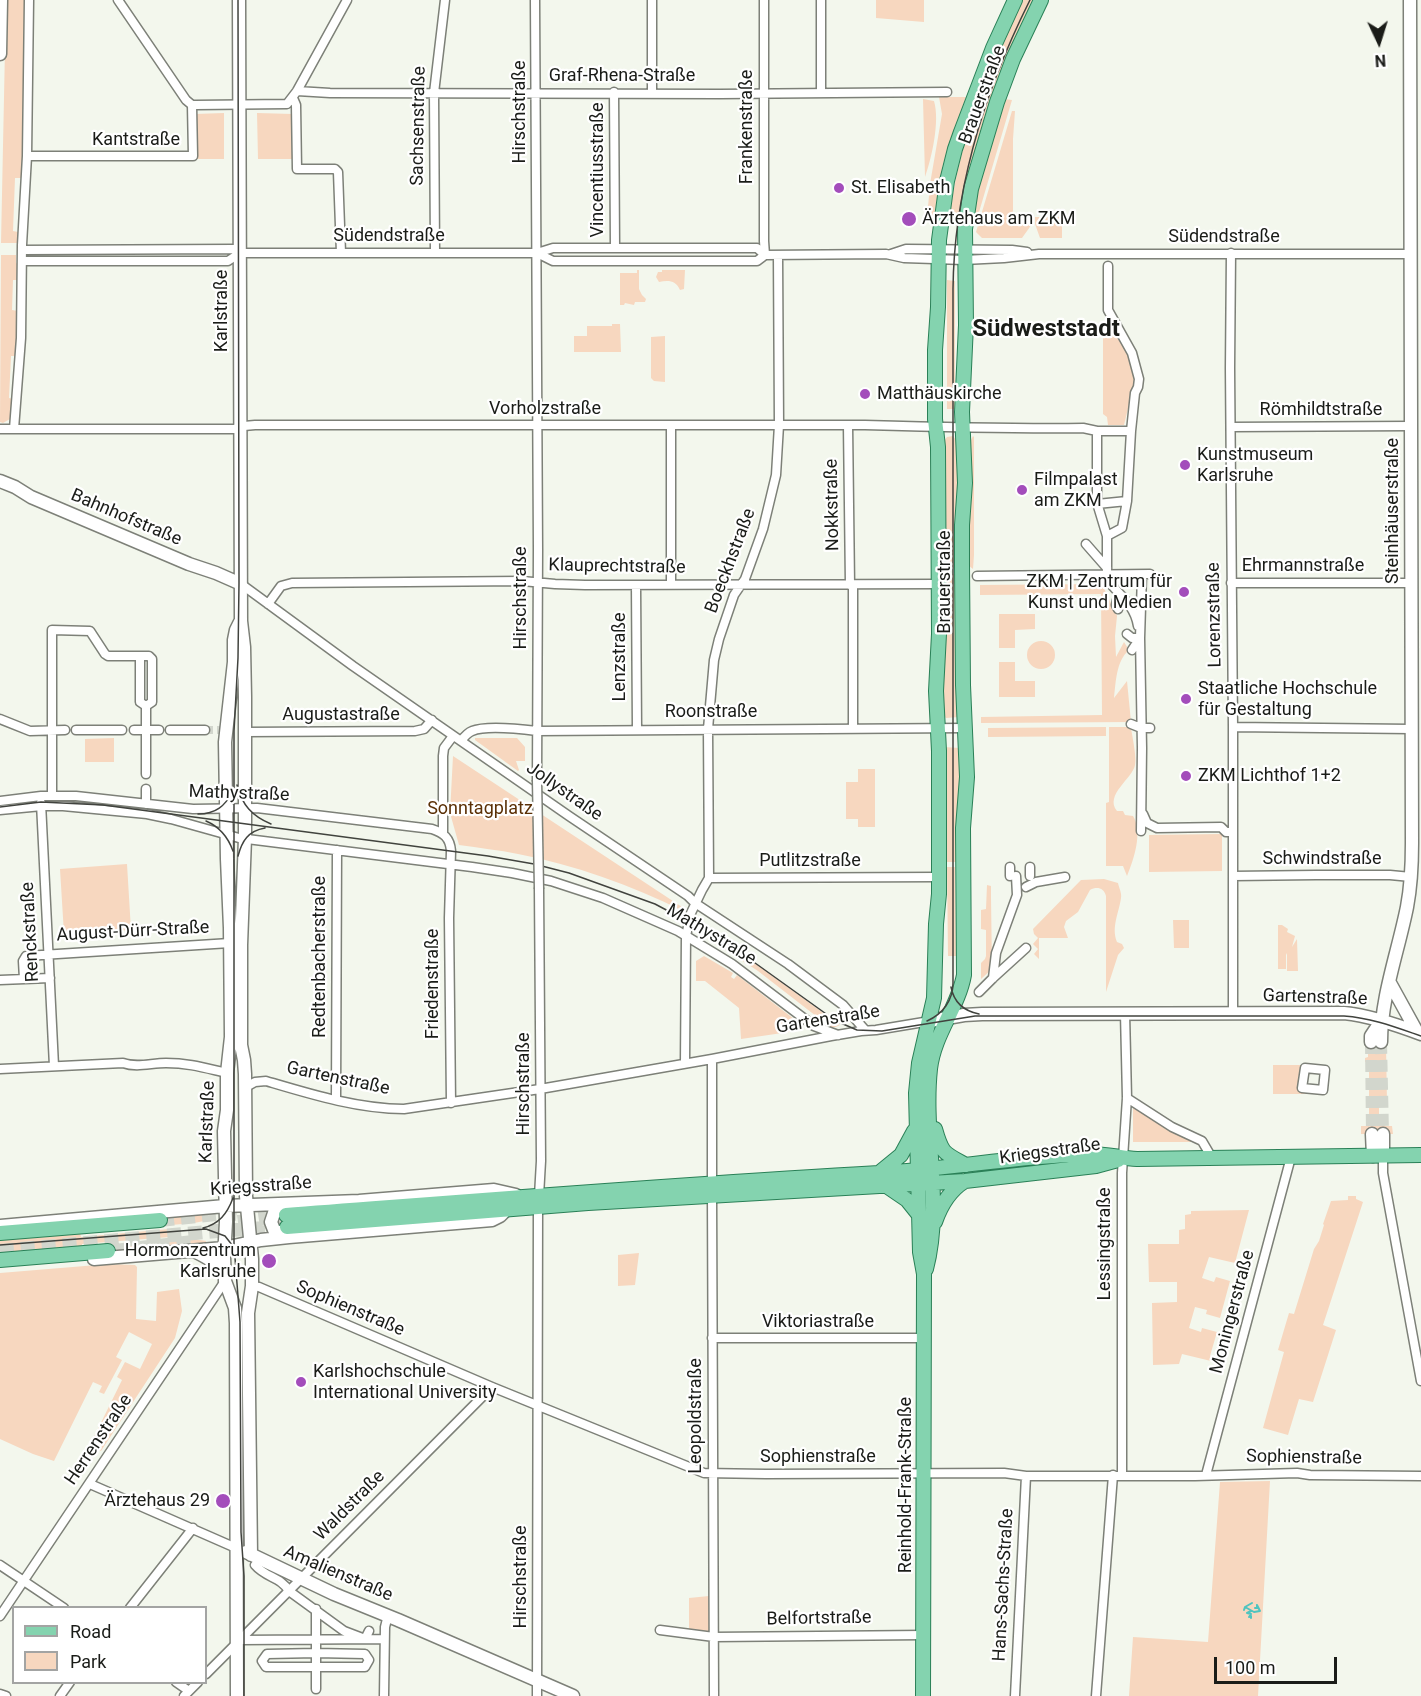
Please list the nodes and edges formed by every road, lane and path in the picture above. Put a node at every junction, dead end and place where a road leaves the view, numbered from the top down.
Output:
1 (2, 0) edge
2 (29, 0) edge
3 (118, 0) edge
4 (239, 0) edge
5 (347, 0) edge
6 (445, 0) edge
7 (535, 0) edge
8 (652, 0) edge
9 (764, 0) edge
10 (821, 0) edge
11 (1015, 0) edge
12 (1041, 0) edge
13 (1410, 0) edge
14 (0, 54) edge
15 (614, 92) junction
16 (764, 92) junction
17 (821, 92) junction
18 (947, 92) dead end
19 (434, 93) junction
20 (536, 93) junction
21 (652, 93) junction
22 (1415, 94) edge
23 (295, 95) junction
24 (192, 105) junction
25 (240, 105) junction
26 (27, 156) junction
27 (615, 248) junction
28 (654, 248) junction
29 (128, 249) junction
30 (194, 249) junction
31 (22, 250) junction
32 (240, 253) junction
33 (341, 253) junction
34 (435, 253) junction
35 (537, 253) junction
36 (1231, 253) junction
37 (939, 254) junction
38 (1410, 254) junction
39 (765, 255) junction
40 (778, 255) junction
41 (964, 255) junction
42 (654, 260) junction
43 (129, 261) junction
44 (194, 261) junction
45 (22, 265) junction
46 (1108, 266) dead end
47 (538, 425) junction
48 (671, 425) junction
49 (779, 425) junction
50 (848, 425) junction
51 (936, 426) junction
52 (1411, 426) junction
53 (240, 427) junction
54 (1231, 427) junction
55 (964, 428) junction
56 (0, 429) edge
57 (14, 429) junction
58 (1094, 430) junction
59 (1131, 431) junction
60 (0, 481) edge
61 (1416, 487) edge
62 (1127, 501) junction
63 (1097, 504) junction
64 (1107, 536) junction
65 (1086, 544) dead end
66 (977, 576) dead end
67 (1105, 576) junction
68 (538, 583) junction
69 (1231, 583) junction
70 (1412, 583) junction
71 (241, 584) junction
72 (939, 584) junction
73 (636, 585) junction
74 (671, 585) junction
75 (741, 585) junction
76 (851, 585) junction
77 (1122, 596) junction
78 (268, 604) junction
79 (1118, 609) dead end
80 (241, 621) junction
81 (1127, 634) dead end
82 (1140, 638) junction
83 (1132, 650) dead end
84 (1416, 667) edge
85 (0, 719) edge
86 (432, 720) junction
87 (966, 728) junction
88 (1233, 728) junction
89 (637, 729) junction
90 (708, 729) junction
91 (853, 729) junction
92 (937, 729) junction
93 (1411, 729) junction
94 (52, 730) junction
95 (66, 730) dead end
96 (76, 730) dead end
97 (122, 730) dead end
98 (134, 730) dead end
99 (146, 730) junction
100 (159, 730) dead end
101 (170, 730) dead end
102 (205, 730) tunnel mouth
103 (537, 730) junction
104 (245, 732) junction
105 (457, 738) junction
106 (146, 774) dead end
107 (146, 789) dead end
108 (41, 796) junction
109 (52, 796) junction
110 (0, 801) edge
111 (146, 804) junction
112 (42, 806) junction
113 (245, 807) junction
114 (226, 808) junction
115 (1142, 808) junction
116 (0, 810) edge
117 (1141, 831) dead end
118 (1233, 832) junction
119 (443, 834) junction
120 (227, 835) junction
121 (245, 839) junction
122 (337, 850) junction
123 (451, 864) junction
124 (1012, 873) dead end
125 (1233, 876) junction
126 (939, 877) junction
127 (1065, 877) dead end
128 (1411, 877) junction
129 (709, 878) junction
130 (1026, 887) dead end
131 (695, 903) junction
132 (686, 936) junction
133 (230, 943) junction
134 (1026, 948) dead end
135 (49, 954) junction
136 (50, 978) junction
137 (993, 978) junction
138 (24, 979) junction
139 (0, 980) edge
140 (1390, 982) junction
141 (979, 992) dead end
142 (1125, 1013) junction
143 (1233, 1013) junction
144 (947, 1018) junction
145 (1382, 1020) junction
146 (930, 1021) junction
147 (865, 1030) junction
148 (1419, 1033) edge
149 (838, 1035) junction
150 (1376, 1042) tunnel mouth
151 (712, 1059) junction
152 (686, 1063) junction
153 (54, 1066) junction
154 (0, 1068) edge
155 (228, 1073) junction
156 (246, 1087) junction
157 (540, 1089) junction
158 (1127, 1098) junction
159 (336, 1100) junction
160 (451, 1103) junction
161 (929, 1116) junction
162 (916, 1126) junction
163 (1378, 1134) tunnel mouth
164 (1421, 1155) edge
165 (1378, 1156) junction
166 (1291, 1157) junction
167 (1123, 1158) junction
168 (1212, 1158) junction
169 (966, 1165) junction
170 (925, 1177) junction
171 (882, 1179) junction
172 (965, 1181) junction
173 (712, 1190) junction
174 (532, 1202) junction
175 (246, 1205) junction
176 (225, 1206) junction
177 (919, 1215) junction
178 (160, 1220) tunnel mouth
179 (288, 1221) junction
180 (0, 1226) edge
181 (932, 1232) junction
182 (0, 1233) edge
183 (250, 1242) junction
184 (224, 1248) junction
185 (108, 1251) tunnel mouth
186 (193, 1251) junction
187 (0, 1260) edge
188 (0, 1267) edge
189 (924, 1274) junction
190 (225, 1279) junction
191 (252, 1286) junction
192 (712, 1338) junction
193 (924, 1338) junction
194 (1421, 1381) edge
195 (489, 1390) junction
196 (538, 1406) junction
197 (924, 1473) junction
198 (713, 1474) junction
199 (1117, 1475) junction
200 (1206, 1475) junction
201 (1026, 1476) junction
202 (1421, 1476) edge
203 (90, 1484) junction
204 (193, 1528) junction
205 (236, 1548) junction
206 (253, 1560) junction
207 (0, 1565) edge
208 (302, 1579) junction
209 (24, 1580) junction
210 (289, 1592) junction
211 (61, 1606) edge
212 (132, 1606) edge
213 (316, 1608) junction
214 (388, 1615) junction
215 (0, 1616) edge
216 (660, 1630) dead end
217 (367, 1635) junction
218 (924, 1635) junction
219 (714, 1637) junction
220 (316, 1640) junction
221 (239, 1642) junction
222 (384, 1643) junction
223 (316, 1653) junction
224 (316, 1667) junction
225 (207, 1673) edge
226 (537, 1681) junction
227 (69, 1684) edge
228 (316, 1689) dead end
229 (0, 1694) edge
230 (6, 1696) edge
231 (60, 1696) edge
232 (237, 1696) edge
233 (384, 1696) edge
234 (537, 1696) edge
235 (573, 1696) edge
236 (714, 1696) edge
237 (924, 1696) edge
238 (1015, 1696) edge
239 (1096, 1696) edge

1 - 14 main road
2 - 26 street
3 - 24 street
4 - 25 main road, Karlstraße
5 - 23 street
6 - 19 street, Sachsenstraße
7 - 20 street, Hirschstraße
8 - 21 street
9 - 16 street, Frankenstraße
10 - 17 street
11 - 37 main road, Brauerstraße
12 - 41 main road, Brauerstraße
13 - 22 main road, Steinhäuserstraße
15 - 20 street, Graf-Rhena-Straße
15 - 21 street, Graf-Rhena-Straße
15 - 27 street, Vincentiusstraße
16 - 17 street, Graf-Rhena-Straße
16 - 21 street, Graf-Rhena-Straße
16 - 39 street, Frankenstraße
17 - 18 street, Graf-Rhena-Straße
19 - 20 street, Graf-Rhena-Straße
19 - 23 street, Graf-Rhena-Straße
19 - 34 street, Sachsenstraße
20 - 35 street, Hirschstraße
22 - 38 main road, Steinhäuserstraße
23 - 25 street, Graf-Rhena-Straße
23 - 33 street
24 - 25 street, Graf-Rhena-Straße
24 - 26 street, Kantstraße
25 - 32 main road, Karlstraße
26 - 31 street
27 - 28 street, Südendstraße
27 - 35 street, Südendstraße
28 - 39 street, Südendstraße
28 - 42 street
29 - 30 street, Südendstraße
29 - 31 street, Südendstraße
29 - 43 street
30 - 32 street, Südendstraße
30 - 44 street
31 - 45 street
32 - 33 street, Südendstraße
32 - 44 street, Südendstraße
32 - 53 main road, Karlstraße
33 - 34 street, Südendstraße
34 - 35 street, Südendstraße
35 - 42 street, Südendstraße
35 - 47 street, Hirschstraße
36 - 38 street, Südendstraße
36 - 41 street, Südendstraße
36 - 54 street, Lorenzstraße
37 - 40 street, Südendstraße
37 - 41 street, Südendstraße
37 - 51 main road, Brauerstraße
38 - 52 main road, Steinhäuserstraße
39 - 40 street, Südendstraße
39 - 42 street, Südendstraße
40 - 49 street, Boeckhstraße
41 - 55 main road, Brauerstraße
43 - 44 street, Südendstraße
43 - 45 street, Südendstraße
45 - 57 street
46 - 59 street
47 - 48 street, Vorholzstraße
47 - 53 street, Vorholzstraße
47 - 68 street, Hirschstraße
48 - 49 street, Vorholzstraße
48 - 74 street
49 - 50 street, Vorholzstraße
49 - 75 street, Boeckhstraße
50 - 51 street, Vorholzstraße
50 - 76 street, Nokkstraße
51 - 55 street, Vorholzstraße
51 - 72 main road, Brauerstraße
52 - 54 street, Römhildtstraße
52 - 61 main road, Steinhäuserstraße
53 - 57 street, Vorholzstraße
53 - 71 main road, Karlstraße
54 - 69 street, Lorenzstraße
55 - 58 street, Vorholzstraße
55 - 87 main road, Brauerstraße
56 - 57 street, Vorholzstraße
58 - 59 street, Vorholzstraße
58 - 63 street
59 - 62 street
60 - 71 main road, Bahnhofstraße
61 - 70 main road, Steinhäuserstraße
62 - 63 street
62 - 64 street
63 - 64 street
64 - 67 street
65 - 67 street
66 - 67 street
67 - 77 street
67 - 82 street
68 - 73 street, Klauprechtstraße
68 - 78 street, Klauprechtstraße
68 - 103 street, Hirschstraße
69 - 70 street, Ehrmannstraße
69 - 88 street, Lorenzstraße
70 - 84 main road, Steinhäuserstraße
71 - 78 street, Jollystraße
71 - 80 main road, Karlstraße
72 - 76 street, Klauprechtstraße
72 - 92 main road, Brauerstraße
73 - 74 street, Klauprechtstraße
73 - 89 street, Lenzstraße
74 - 75 street, Klauprechtstraße
75 - 76 street, Klauprechtstraße
75 - 90 street, Boeckhstraße
76 - 91 street, Nokkstraße
77 - 79 street
77 - 82 street
78 - 86 street, Jollystraße
80 - 104 main road, Karlstraße
80 - 114 main road, Karlstraße
81 - 82 street
82 - 83 street
82 - 115 street
84 - 93 main road, Steinhäuserstraße
85 - 94 street
86 - 104 street, Augustastraße
86 - 105 street, Jollystraße
87 - 92 street, Roonstraße
87 - 144 main road, Brauerstraße
88 - 93 street
88 - 118 street, Lorenzstraße
89 - 90 street, Roonstraße
89 - 103 street, Roonstraße
90 - 91 street, Roonstraße
90 - 129 street, Boeckhstraße
91 - 92 street, Roonstraße
92 - 126 main road, Brauerstraße
93 - 128 main road, Steinhäuserstraße
94 - 95 street
94 - 99 street
94 - 109 street
96 - 97 street
98 - 99 street
99 - 100 street
99 - 106 street
101 - 102 street
103 - 105 street, Roonstraße
103 - 157 street, Hirschstraße, bridge
104 - 113 main road, Karlstraße
105 - 119 street
105 - 131 street, Jollystraße
107 - 111 street
108 - 109 street, Mathystraße
108 - 110 street, Mathystraße
108 - 112 street, Renckstraße
109 - 111 street, Mathystraße
111 - 114 street, Mathystraße
112 - 116 street, Mathystraße
112 - 120 street, Mathystraße
112 - 135 street, Renckstraße
113 - 114 street, Mathystraße
113 - 119 street, Mathystraße
113 - 121 main road, Karlstraße
114 - 120 main road, Karlstraße
115 - 117 street
115 - 118 street
118 - 125 street, Lorenzstraße
119 - 123 street
120 - 121 street, Mathystraße
120 - 133 main road, Karlstraße
121 - 122 street, Mathystraße
121 - 156 main road, Karlstraße
122 - 123 street, Mathystraße
122 - 159 street, Redtenbacherstraße
123 - 132 street, Mathystraße
123 - 160 street, Friedenstraße
124 - 137 street
125 - 128 street, Schwindstraße
125 - 143 street, Lorenzstraße
126 - 129 street, Putlitzstraße
126 - 146 main road, Brauerstraße
127 - 130 street
128 - 140 main road, Steinhäuserstraße
129 - 131 street
131 - 132 street
131 - 147 street, Jollystraße
132 - 149 street, Mathystraße
132 - 152 street
133 - 135 street, August-Dürr-Straße
133 - 155 main road, Karlstraße
134 - 137 street
135 - 136 street, Renckstraße
135 - 138 street, August-Dürr-Straße
136 - 138 street
136 - 153 street, Renckstraße
137 - 141 street
138 - 139 street
140 - 145 main road, Steinhäuserstraße
140 - 148 main road
142 - 143 main road, Gartenstraße
142 - 144 main road, Gartenstraße
142 - 158 street, Lessingstraße
143 - 145 main road, Gartenstraße
144 - 146 main road, Gartenstraße
144 - 161 main road, Brauerstraße
145 - 148 main road, Gartenstraße
145 - 150 main road, Steinhäuserstraße
146 - 147 street, Gartenstraße
146 - 162 main road, Brauerstraße
147 - 149 street, Gartenstraße
149 - 151 street, Gartenstraße
151 - 152 street, Gartenstraße
151 - 173 street, Leopoldstraße
152 - 157 street, Gartenstraße
153 - 154 street
153 - 155 street
155 - 176 main road, Karlstraße
156 - 159 street, Gartenstraße
156 - 175 main road, Karlstraße
157 - 160 street, Gartenstraße
157 - 174 street, Hirschstraße
158 - 167 street, Lessingstraße
158 - 168 street
159 - 160 street, Gartenstraße
161 - 169 main road
161 - 170 main road, Brauerstraße
162 - 170 main road, Brauerstraße
162 - 171 main road
163 - 165 main road
164 - 165 main road
165 - 166 main road
165 - 194 street
166 - 168 main road
166 - 200 street, Moningerstraße
167 - 168 main road
167 - 169 main road, Kriegsstraße
167 - 172 main road, Kriegsstraße
167 - 199 street, Lessingstraße
169 - 170 main road, Kriegsstraße
170 - 171 main road, Kriegsstraße
170 - 172 main road, Kriegsstraße
170 - 177 main road, Reinhold-Frank-Straße
170 - 181 main road, Reinhold-Frank-Straße
171 - 173 main road, Kriegsstraße
171 - 177 main road
172 - 181 main road
173 - 174 main road, Kriegsstraße
173 - 174 main road, Kriegsstraße
173 - 192 street, Leopoldstraße
174 - 179 main road
174 - 179 main road
174 - 196 street, Hirschstraße
175 - 176 main road, Kriegsstraße
175 - 179 main road, Kriegsstraße
175 - 183 main road, Karlstraße
176 - 180 main road, Kriegsstraße
176 - 184 main road, Karlstraße
177 - 189 main road, Reinhold-Frank-Straße
178 - 182 main road
179 - 183 main road
181 - 189 main road, Reinhold-Frank-Straße
183 - 184 main road
183 - 191 main road, Karlstraße
184 - 186 main road
184 - 190 main road, Karlstraße
185 - 187 main road
186 - 188 main road
186 - 190 main road
189 - 193 main road, Reinhold-Frank-Straße
190 - 203 street, Herrenstraße
190 - 205 main road, Karlstraße
191 - 195 street, Sophienstraße
191 - 206 main road, Karlstraße
192 - 193 street, Viktoriastraße
192 - 198 street, Leopoldstraße
193 - 197 main road, Reinhold-Frank-Straße
195 - 196 street, Sophienstraße
195 - 208 street, Waldstraße
196 - 198 street, Sophienstraße
196 - 226 street, Hirschstraße
197 - 198 street, Sophienstraße
197 - 201 street, Sophienstraße
197 - 218 main road, Reinhold-Frank-Straße
198 - 219 street, Leopoldstraße
199 - 200 street, Sophienstraße
199 - 201 street, Sophienstraße
199 - 239 street, Lessingstraße
200 - 202 street, Sophienstraße
201 - 238 street, Hans-Sachs-Straße
203 - 204 street, Amalienstraße
203 - 209 street, Herrenstraße
204 - 205 street, Amalienstraße
204 - 212 street
205 - 206 main road, Amalienstraße
205 - 221 main road, Karlstraße
206 - 208 main road, Amalienstraße
206 - 210 street
207 - 209 street
208 - 210 street, Waldstraße
208 - 214 main road, Amalienstraße
209 - 211 street
209 - 215 street, Herrenstraße
210 - 213 street
210 - 221 street, Waldstraße
213 - 217 street
213 - 220 street
214 - 222 street
214 - 226 main road, Amalienstraße
216 - 219 street
217 - 220 street
217 - 222 street
218 - 219 street, Belfortstraße
218 - 237 main road, Reinhold-Frank-Straße
219 - 236 street, Leopoldstraße
220 - 221 street
220 - 223 street
221 - 225 street, Waldstraße
221 - 232 main road, Karlstraße
222 - 233 street
223 - 224 street
223 - 224 street
223 - 224 street
224 - 228 street
226 - 234 street, Hirschstraße
226 - 235 main road, Amalienstraße
227 - 231 street
229 - 230 street

